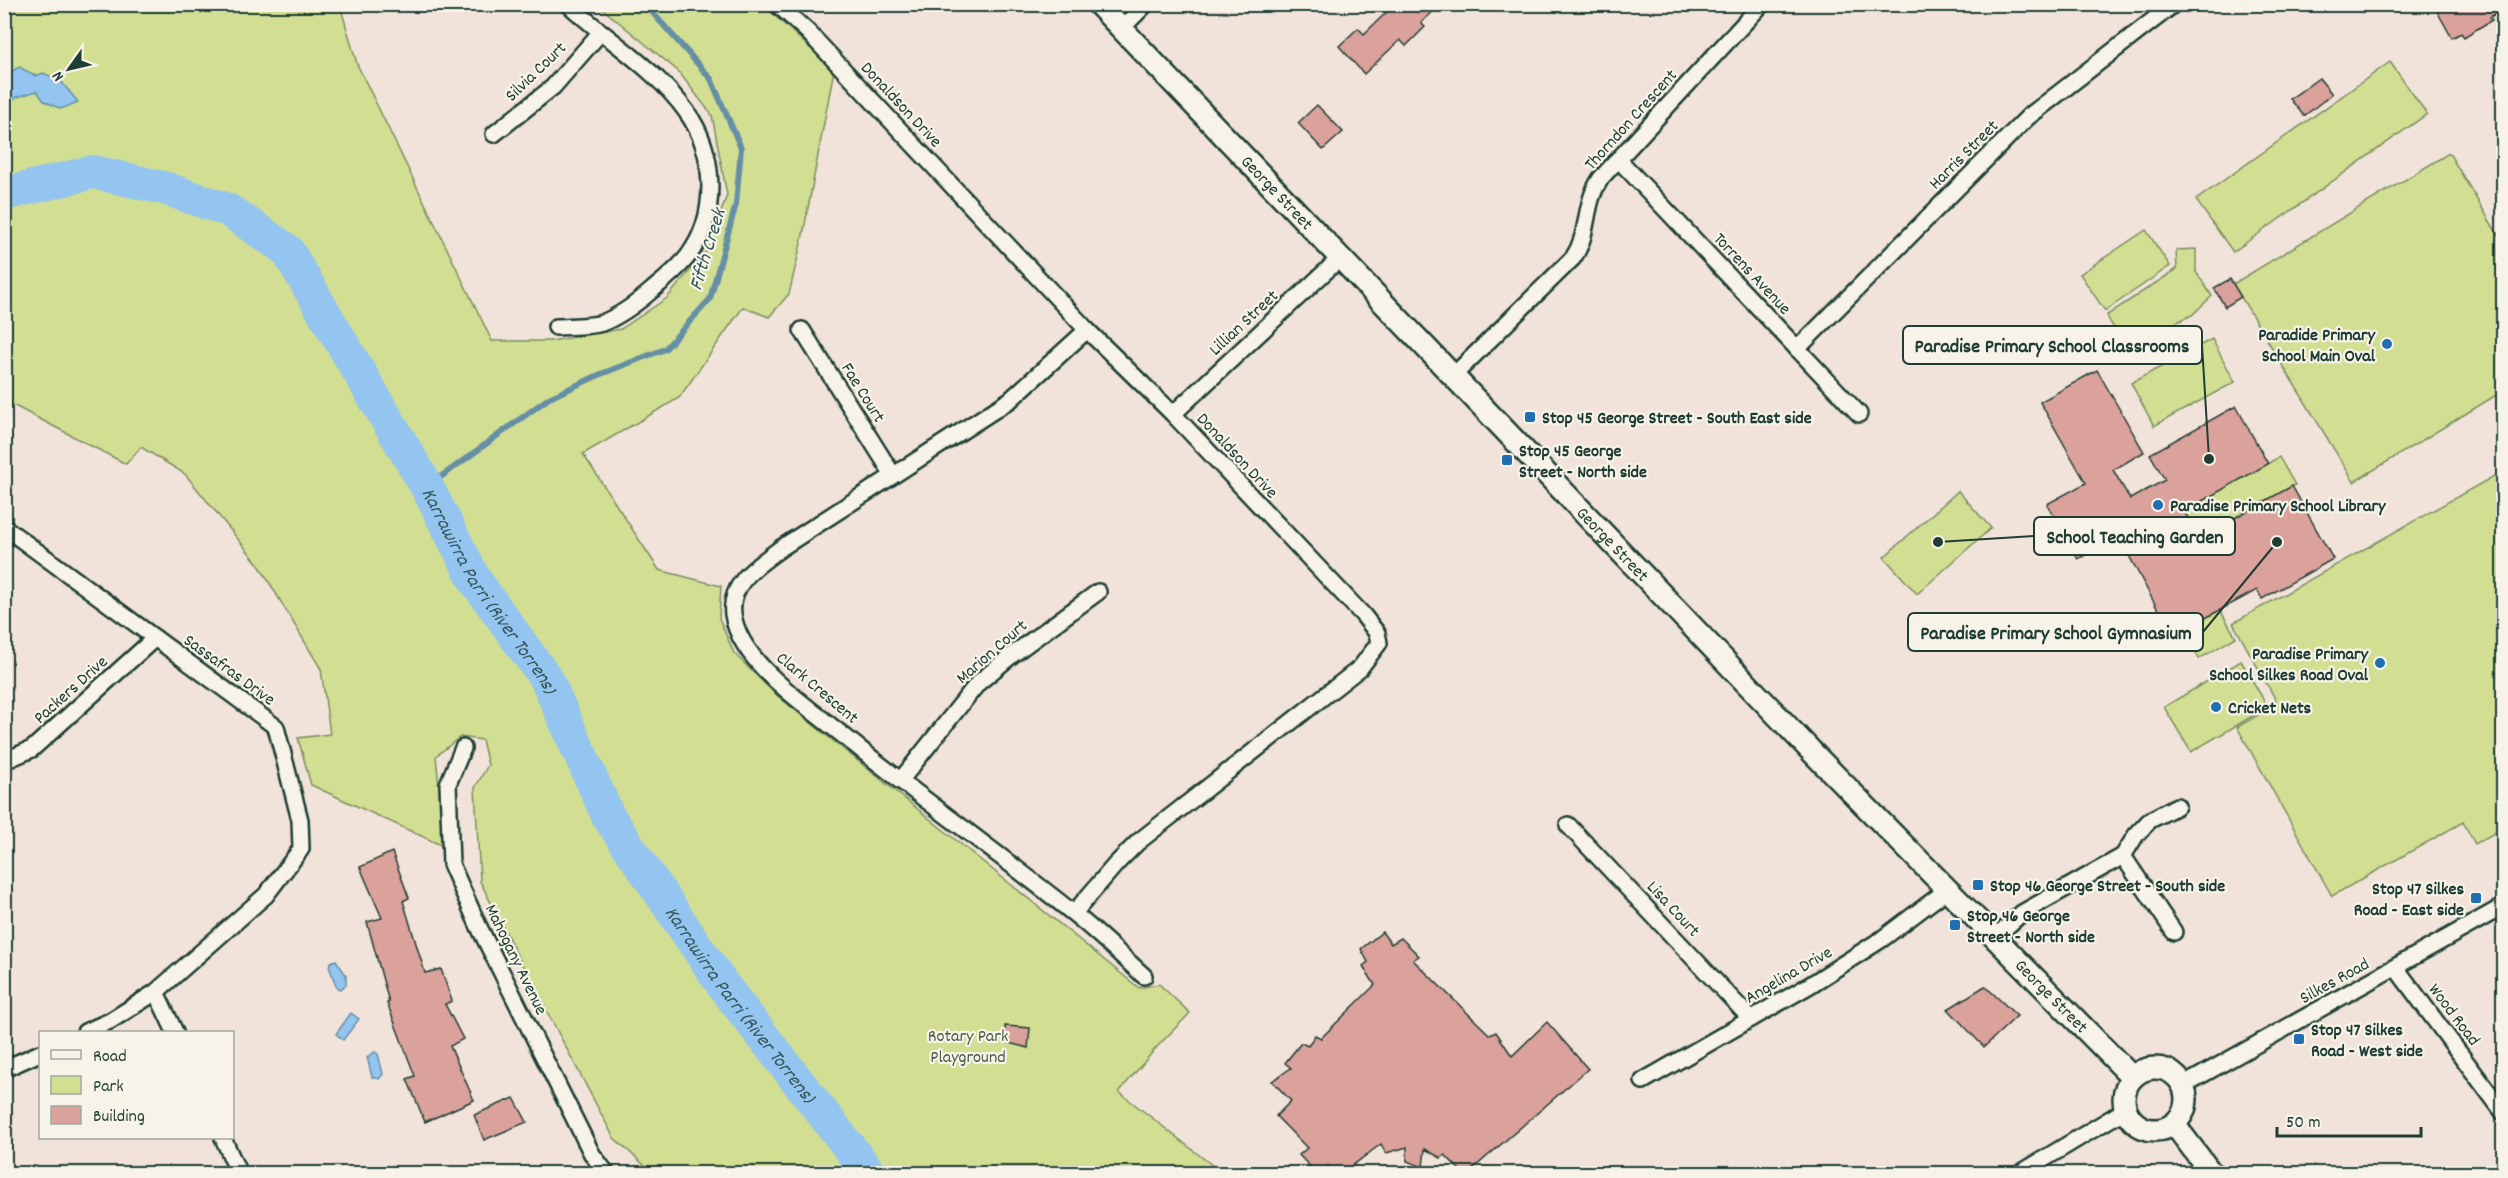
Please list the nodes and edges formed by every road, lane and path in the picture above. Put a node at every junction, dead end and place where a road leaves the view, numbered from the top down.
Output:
1 (568, 4) edge
2 (777, 4) edge
3 (1098, 4) edge
4 (1146, 4) edge
5 (1762, 4) edge
6 (2174, 4) edge
7 (1121, 29) junction
8 (600, 33) junction
9 (494, 134) dead end
10 (1618, 159) junction
11 (1340, 258) junction
12 (556, 327) dead end
13 (802, 330) dead end
14 (1087, 330) junction
15 (1797, 349) junction
16 (1453, 376) junction
17 (1173, 414) junction
18 (1859, 414) dead end
19 (893, 475) junction
20 (4, 527) edge
21 (1098, 592) dead end
22 (155, 638) junction
23 (463, 748) dead end
24 (4, 760) edge
25 (900, 781) junction
26 (2177, 806) dead end
27 (1568, 825) dead end
28 (2123, 856) junction
29 (1947, 890) junction
30 (2504, 906) edge
31 (1074, 913) junction
32 (2174, 932) dead end
33 (1994, 938) junction
34 (2396, 968) junction
35 (1144, 976) dead end
36 (156, 992) junction
37 (1750, 1018) junction
38 (87, 1031) edge
39 (175, 1031) edge
40 (39, 1053) edge
41 (4, 1069) edge
42 (2132, 1077) junction
43 (1643, 1081) dead end
44 (2182, 1086) junction
45 (2125, 1110) junction
46 (2504, 1113) edge
47 (2174, 1124) junction
48 (224, 1139) edge
49 (239, 1173) edge
50 (607, 1173) edge
51 (2019, 1173) edge
52 (2212, 1173) edge

1 - 8 street
2 - 14 street, Donaldson Drive
3 - 7 street, George Street
4 - 7 street
5 - 10 street, Thorndon Crescent
6 - 15 street, Harris Street
7 - 11 street, George Street
8 - 9 street, Silvia Court
8 - 12 street
10 - 15 street, Torrens Avenue
10 - 16 street, Thorndon Crescent
11 - 16 street, George Street
11 - 17 street, Lillian Street
13 - 19 street, Fae Court
14 - 17 street, Donaldson Drive
14 - 19 street, Clark Crescent
15 - 18 street, Torrens Avenue
16 - 29 street, George Street
17 - 31 street, Donaldson Drive
19 - 25 street, Clark Crescent
20 - 22 street, Sassafras Drive
21 - 25 street, Marion Court
22 - 24 street, Packers Drive
22 - 36 street, Sassafras Drive
23 - 50 street, Mahogany Avenue
25 - 31 street, Clark Crescent
26 - 28 street
27 - 37 street, Lisa Court
28 - 32 street
28 - 33 street
29 - 33 street, George Street
29 - 37 street, Angelina Drive
30 - 34 street, Silkes Road
31 - 35 street, Clark Crescent
33 - 42 street, George Street
34 - 44 street, Silkes Road
34 - 46 street, Wood Road
36 - 38 street, Sassafras Drive
36 - 39 street
37 - 43 street, Angelina Drive
40 - 41 street
42 - 44 street
42 - 45 street
44 - 47 street
45 - 47 street
45 - 51 street
47 - 52 street
48 - 49 street

